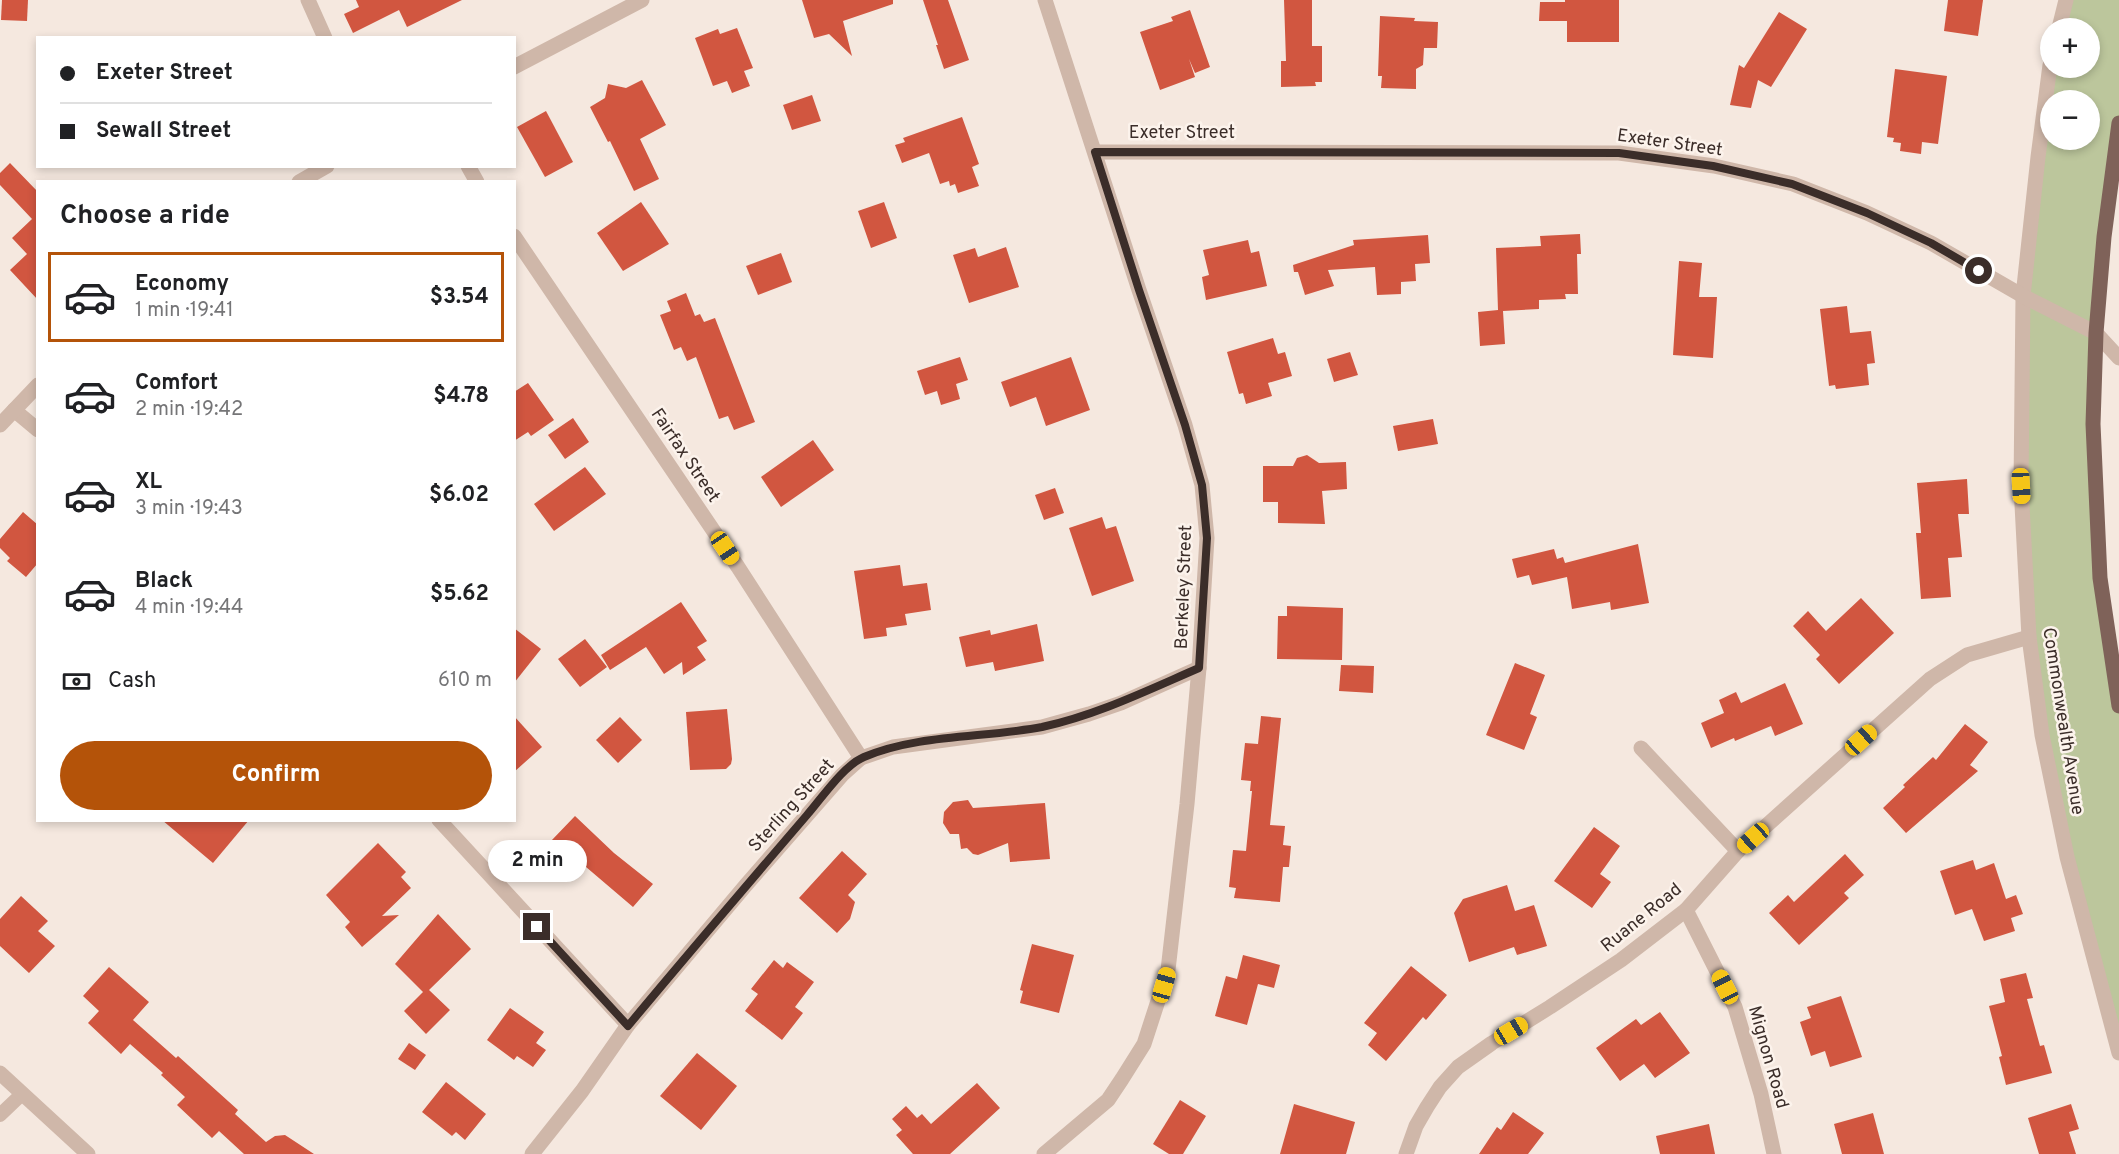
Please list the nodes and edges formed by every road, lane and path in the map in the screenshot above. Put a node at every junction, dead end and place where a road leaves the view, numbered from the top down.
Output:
1 (308, 0) edge
2 (642, 0) edge
3 (1045, 0) edge
4 (2066, 0) edge
5 (2062, 18) edge
6 (324, 36) edge
7 (516, 66) edge
8 (2048, 78) edge
9 (2119, 123) edge
10 (1095, 152) junction
11 (324, 168) edge
12 (302, 180) edge
13 (516, 240) edge
14 (2023, 296) junction
15 (2096, 333) junction
16 (2119, 358) edge
17 (36, 387) edge
18 (14, 410) junction
19 (0, 425) edge
20 (36, 428) edge
21 (2029, 637) junction
22 (1199, 668) junction
23 (2119, 706) edge
24 (1641, 748) dead end
25 (861, 758) junction
26 (441, 822) edge
27 (1738, 851) junction
28 (1686, 910) junction
29 (628, 1026) junction
30 (2119, 1053) edge
31 (0, 1073) edge
32 (22, 1094) junction
33 (0, 1115) edge
34 (88, 1154) edge
35 (532, 1154) edge
36 (1044, 1154) edge
37 (1406, 1154) edge
38 (1774, 1154) edge

1 - 6 street
2 - 7 street
3 - 10 street, Berkeley Street
4 - 5 street
8 - 14 street, Commonwealth Avenue
9 - 15 main road
10 - 14 street, Exeter Street
10 - 22 street, Berkeley Street
11 - 12 street
13 - 25 street, Fairfax Street
14 - 15 street, Exeter Street
14 - 21 street, Commonwealth Avenue
15 - 16 street, Exeter Street
15 - 23 main road
17 - 18 street
18 - 19 street
18 - 20 street
21 - 27 street, Ruane Road
21 - 30 street, Commonwealth Avenue
22 - 25 street, Sterling Street
22 - 36 street, Berkeley Street
24 - 27 street
25 - 29 street, Sterling Street
26 - 29 street
27 - 28 street, Ruane Road
28 - 37 street, Ruane Road
28 - 38 street, Mignon Road
29 - 35 street, Sterling Street
31 - 32 street
32 - 33 lane
32 - 34 street

